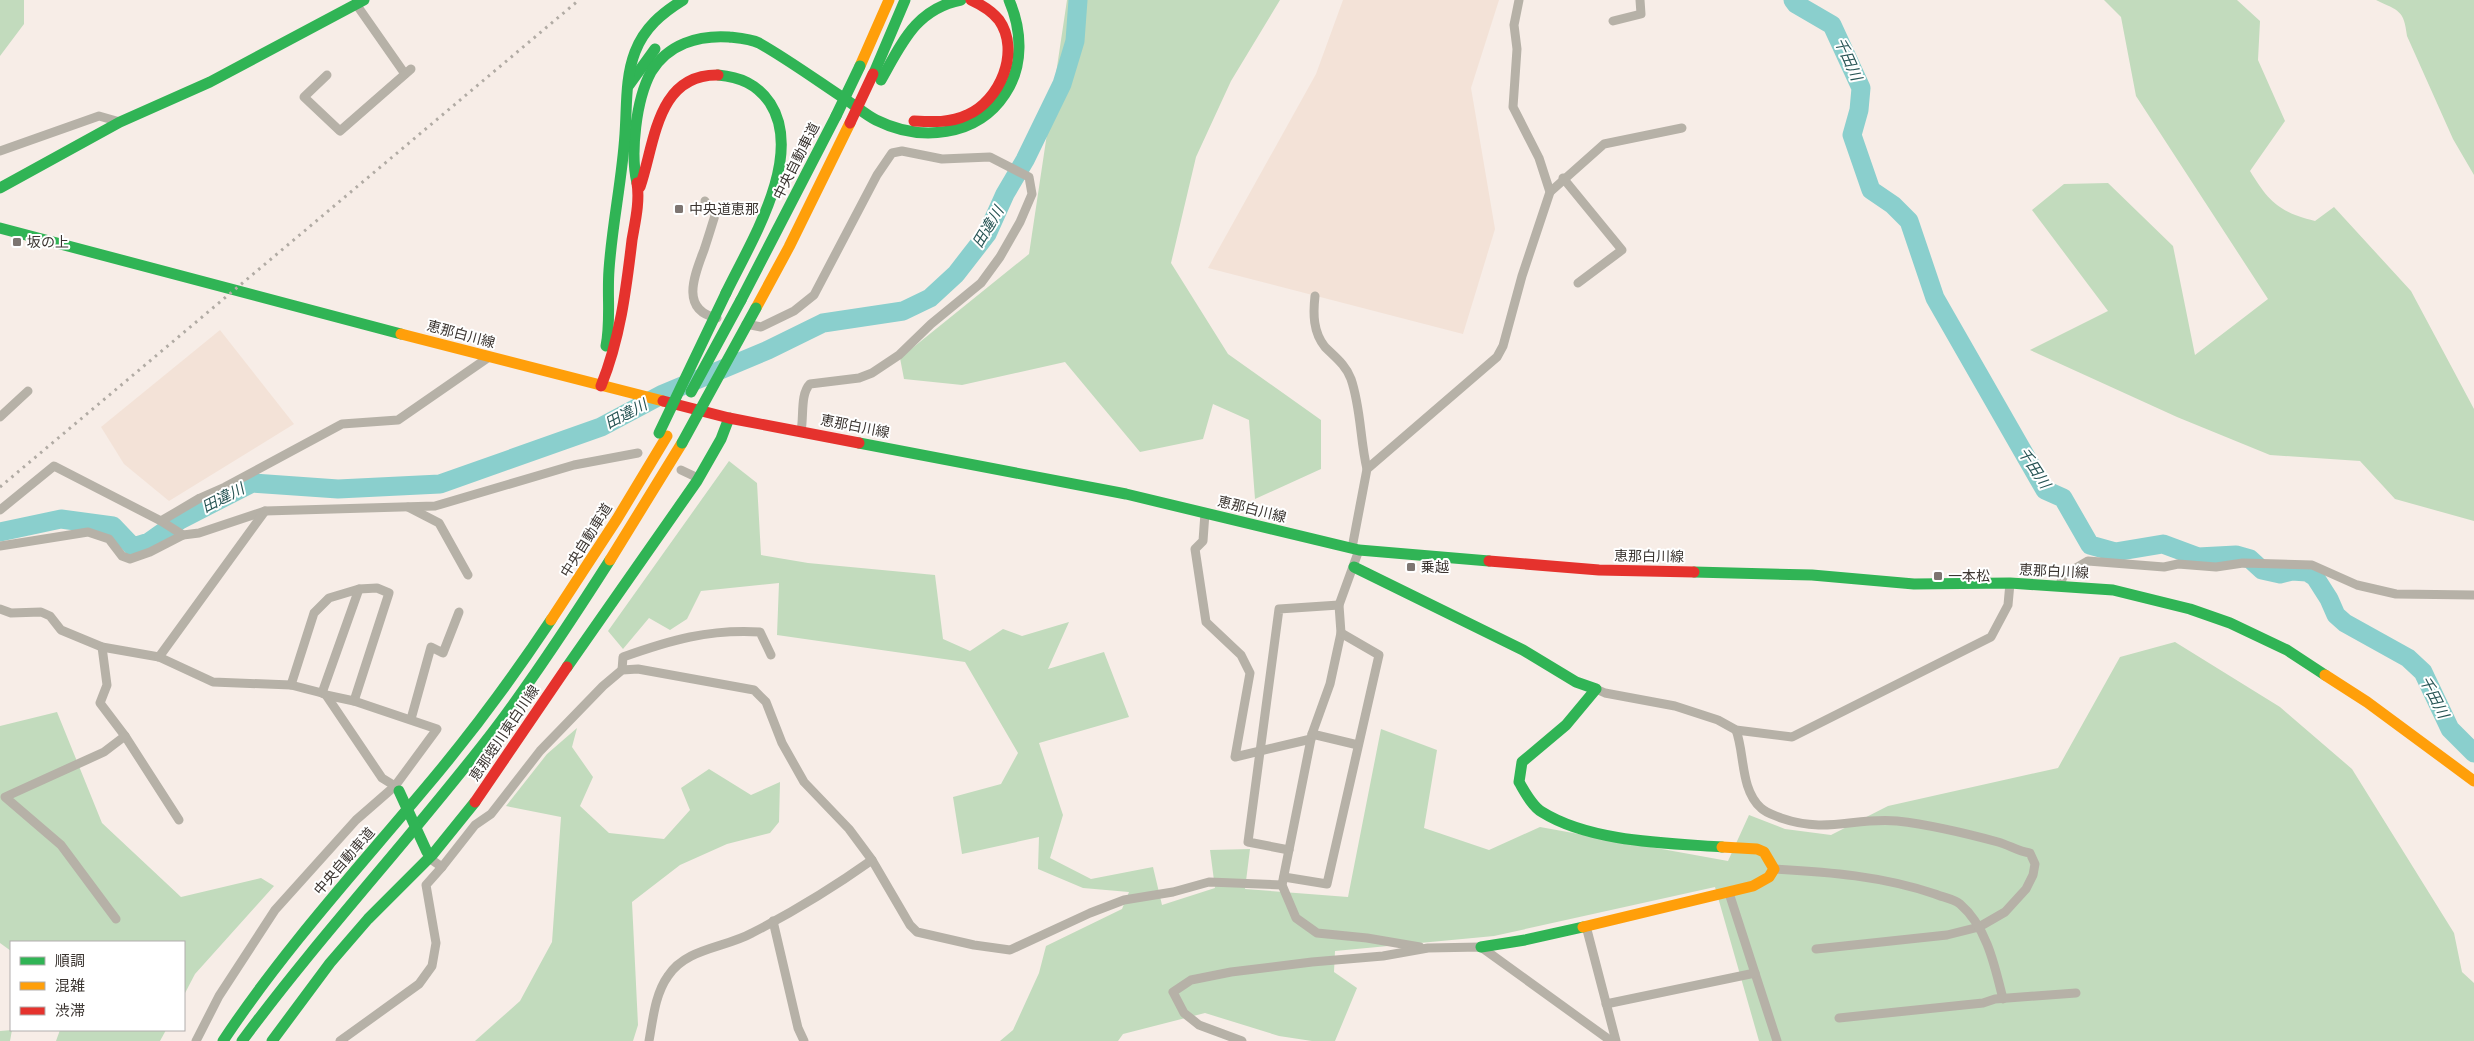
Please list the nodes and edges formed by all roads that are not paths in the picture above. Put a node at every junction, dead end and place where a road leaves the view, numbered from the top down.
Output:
1 (684, 0) edge
2 (889, 0) edge
3 (905, 0) edge
4 (961, 0) edge
5 (971, 0) edge
6 (1008, 0) edge
7 (1519, 0) edge
8 (1640, 0) edge
9 (360, 2) edge
10 (1613, 21) dead end
11 (735, 26) dead end
12 (693, 28) dead end
13 (327, 75) dead end
14 (877, 77) junction
15 (629, 85) junction
16 (120, 122) junction
17 (1682, 128) dead end
18 (0, 152) edge
19 (1563, 178) junction
20 (0, 188) edge
21 (638, 192) junction
22 (1550, 192) junction
23 (705, 201) dead end
24 (0, 228) edge
25 (1578, 284) dead end
26 (1316, 296) dead end
27 (488, 357) junction
28 (601, 386) junction
29 (28, 391) dead end
30 (0, 417) edge
31 (729, 418) junction
32 (800, 431) junction
33 (663, 435) junction
34 (638, 453) dead end
35 (1368, 469) junction
36 (681, 470) dead end
37 (698, 478) junction
38 (408, 507) junction
39 (0, 510) edge
40 (265, 512) junction
41 (1205, 513) junction
42 (161, 521) junction
43 (183, 535) junction
44 (0, 546) edge
45 (1356, 549) junction
46 (1354, 567) junction
47 (468, 575) dead end
48 (2010, 583) junction
49 (2059, 586) junction
50 (359, 589) junction
51 (2474, 594) edge
52 (1339, 605) junction
53 (0, 609) edge
54 (459, 612) dead end
55 (1341, 633) junction
56 (102, 647) junction
57 (771, 655) dead end
58 (159, 657) junction
59 (622, 670) junction
60 (291, 685) junction
61 (1596, 689) junction
62 (324, 694) junction
63 (354, 700) junction
64 (411, 719) junction
65 (1736, 730) junction
66 (125, 736) junction
67 (1311, 737) junction
68 (1358, 745) junction
69 (1260, 753) junction
70 (2474, 781) edge
71 (397, 788) junction
72 (179, 820) dead end
73 (1289, 850) junction
74 (428, 855) junction
75 (872, 860) junction
76 (442, 867) junction
77 (1774, 869) junction
78 (1283, 881) junction
79 (1729, 893) junction
80 (116, 919) dead end
81 (773, 921) junction
82 (1586, 926) junction
83 (1979, 927) junction
84 (1481, 947) junction
85 (1428, 948) junction
86 (1816, 949) dead end
87 (1755, 973) junction
88 (2076, 993) dead end
89 (2003, 1000) junction
90 (1606, 1004) junction
91 (1839, 1018) dead end
92 (196, 1041) edge
93 (223, 1041) edge
94 (242, 1041) edge
95 (272, 1041) edge
96 (340, 1041) edge
97 (649, 1041) edge
98 (804, 1041) edge
99 (1242, 1041) edge
100 (1610, 1041) edge
101 (1616, 1041) edge
102 (1777, 1041) edge

1 - 15 main road
2 - 33 main road, 中央自動車道, bridge
3 - 14 main road
4 - 14 main road
5 - 11 main road
6 - 21 main road
7 - 22 street
8 - 10 street
9 - 13 street
9 - 16 main road
12 - 15 main road
14 - 94 main road, bridge
15 - 28 main road
16 - 18 street
16 - 20 main road
17 - 19 street
19 - 22 street
19 - 25 street
21 - 28 main road
21 - 33 main road, bridge
22 - 35 street
23 - 32 street
24 - 27 main road, 恵那白川線
26 - 35 street
27 - 28 main road, 恵那白川線
27 - 42 street
28 - 31 main road, 恵那白川線
29 - 30 street
31 - 32 main road, 恵那白川線
31 - 37 main road, 恵那蛭川東白川線
32 - 41 main road, 恵那白川線
33 - 93 main road, 中央自動車道
34 - 38 street
35 - 45 street
36 - 37 street
37 - 74 main road, 恵那蛭川東白川線
38 - 40 street
38 - 47 street
39 - 42 street
40 - 43 street
40 - 58 street
41 - 45 main road, 恵那白川線
41 - 69 street
42 - 43 street
43 - 44 street
45 - 46 street
45 - 48 main road, 恵那白川線
46 - 52 street
46 - 61 main road
48 - 49 main road, 恵那白川線
48 - 65 street
49 - 51 street
49 - 70 main road, 恵那白川線
50 - 60 street
50 - 62 street
50 - 63 street
52 - 55 street
52 - 69 street
53 - 56 street
54 - 64 street
55 - 67 street
55 - 68 street
56 - 58 street
56 - 66 street
57 - 59 street
58 - 60 street
59 - 75 street
59 - 76 street
60 - 62 street
61 - 65 street
61 - 77 main road
62 - 63 street
62 - 71 street
63 - 64 street
64 - 71 street
65 - 83 street
66 - 72 street
66 - 80 street
67 - 68 street
67 - 69 street
67 - 73 street
68 - 78 street
69 - 73 street
71 - 74 main road, bridge
71 - 92 street
73 - 78 street
74 - 76 street
74 - 95 main road, 恵那蛭川東白川線
75 - 78 street
75 - 81 street
76 - 96 street
77 - 79 main road
77 - 83 street
78 - 85 street
79 - 82 main road
79 - 87 street
81 - 97 street
81 - 98 street
82 - 84 main road
82 - 90 street
83 - 86 street
83 - 89 street
84 - 85 street
84 - 100 street
85 - 99 street
87 - 90 street
87 - 102 street
88 - 89 street
89 - 91 street
90 - 101 street

